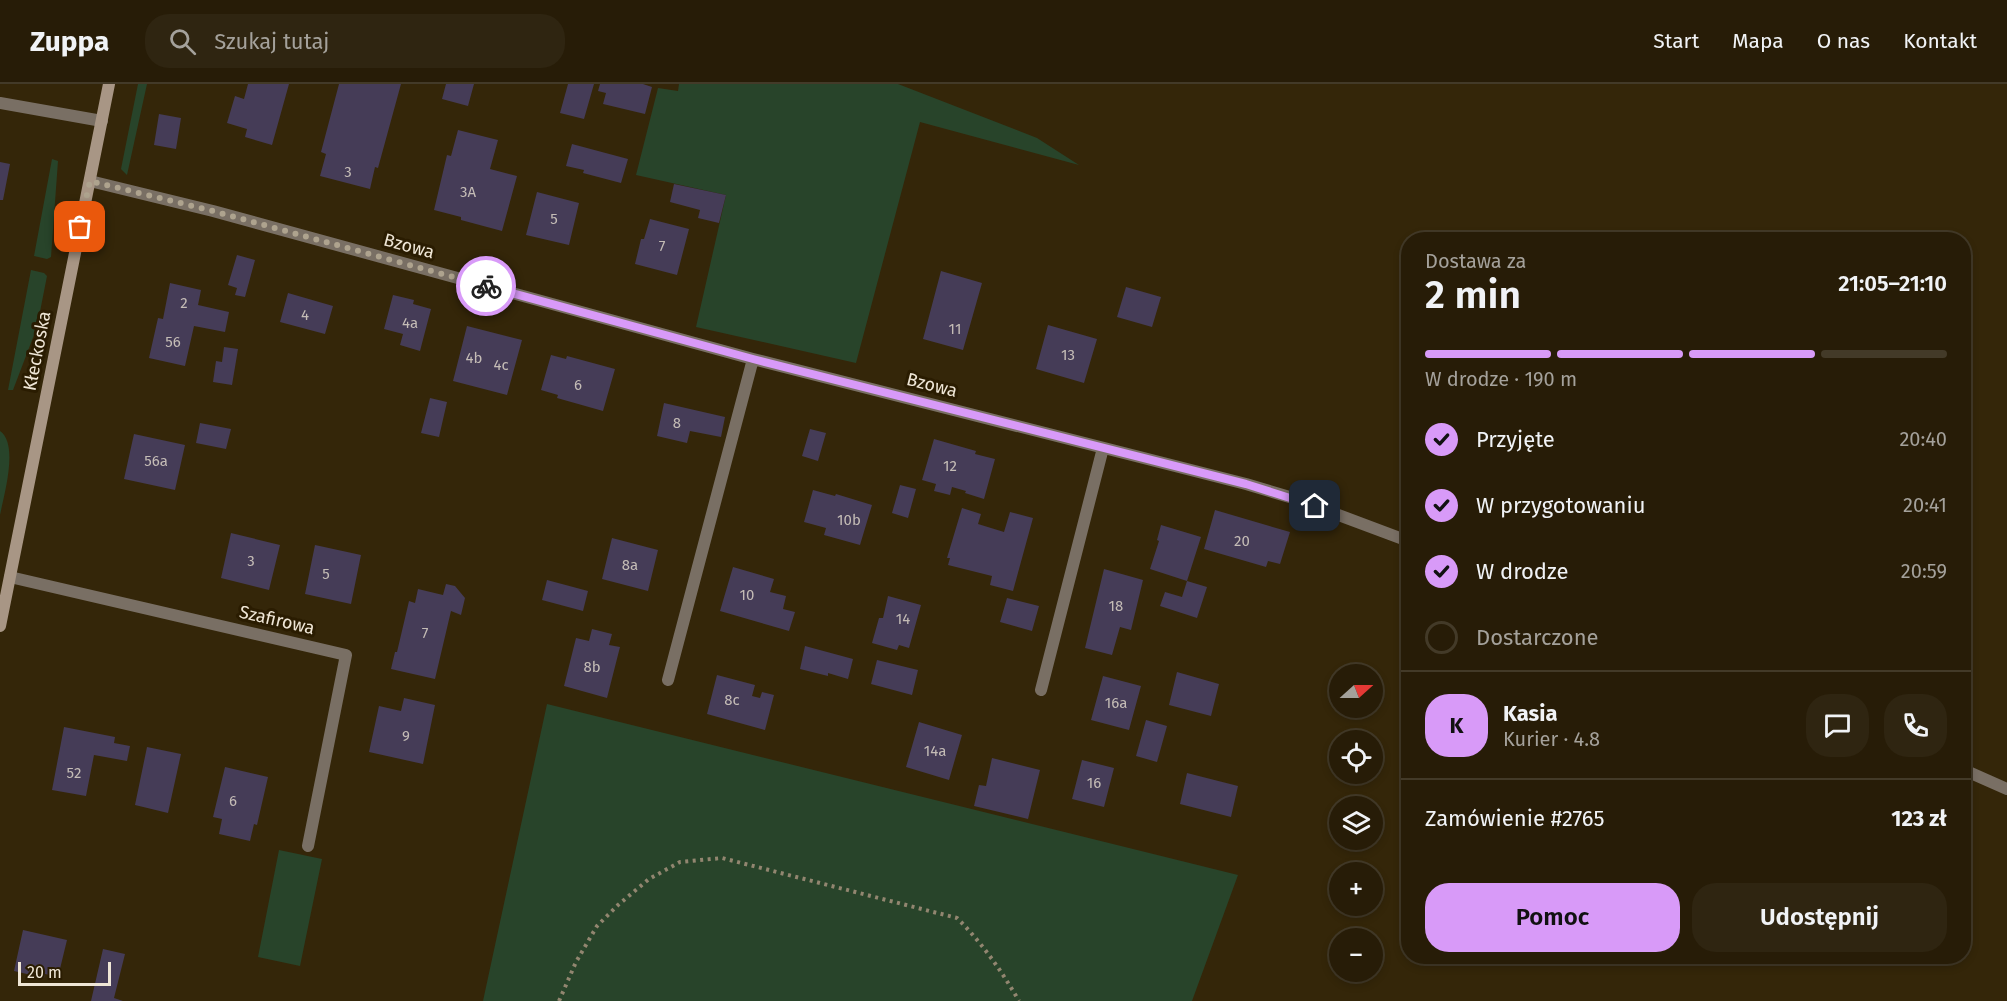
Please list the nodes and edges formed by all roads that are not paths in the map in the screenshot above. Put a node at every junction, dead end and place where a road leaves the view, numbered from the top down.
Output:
1 (109, 84) edge
2 (0, 103) edge
3 (102, 121) junction
4 (90, 181) junction
5 (753, 359) junction
6 (1102, 448) junction
7 (1401, 538) edge
8 (10, 577) junction
9 (0, 626) edge
10 (668, 680) dead end
11 (1041, 690) dead end
12 (1971, 773) edge
13 (2007, 789) edge
14 (308, 846) dead end

1 - 3 main road, Kłeckoska
2 - 3 street
3 - 4 main road, Kłeckoska
4 - 5 street, Bzowa
4 - 8 main road, Kłeckoska
5 - 6 street, Bzowa
5 - 10 street
6 - 7 street, Bzowa
6 - 11 street
8 - 9 main road, Kłeckoska
8 - 14 street, Szafirowa
12 - 13 street

